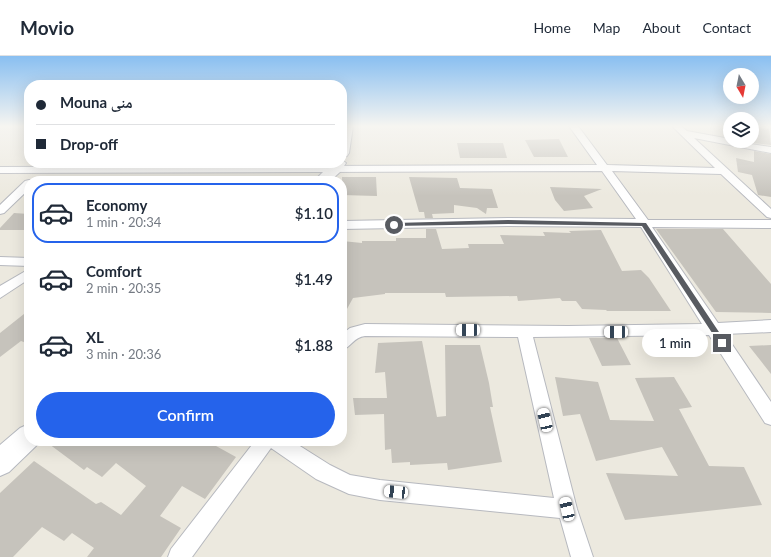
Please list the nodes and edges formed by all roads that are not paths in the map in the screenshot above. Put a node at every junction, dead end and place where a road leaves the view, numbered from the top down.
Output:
1 (590, 149) edge
2 (702, 149) edge
3 (604, 168) junction
4 (43, 169) junction
5 (0, 170) edge
6 (197, 170) junction
7 (328, 170) edge
8 (726, 171) junction
9 (36, 176) edge
10 (188, 176) edge
11 (24, 188) edge
12 (0, 211) edge
13 (771, 215) edge
14 (644, 224) junction
15 (771, 224) edge
16 (347, 225) edge
17 (0, 261) edge
18 (24, 262) edge
19 (24, 276) edge
20 (0, 293) edge
21 (771, 326) edge
22 (714, 330) junction
23 (524, 331) junction
24 (347, 338) edge
25 (771, 417) edge
26 (24, 441) edge
27 (262, 446) edge
28 (284, 446) edge
29 (0, 463) edge
30 (567, 509) junction
31 (179, 557) edge
32 (582, 557) edge

1 - 3 street
2 - 8 street
3 - 7 street
3 - 8 street
3 - 14 street
4 - 5 street
4 - 6 street
4 - 9 street
6 - 7 street
6 - 10 street
8 - 13 street
11 - 12 street
14 - 15 street
14 - 16 street
14 - 22 street
17 - 18 street
19 - 20 street
21 - 22 street
22 - 23 street
22 - 25 street
23 - 24 street
23 - 30 street
26 - 29 street
27 - 31 street
28 - 30 street
30 - 32 street

